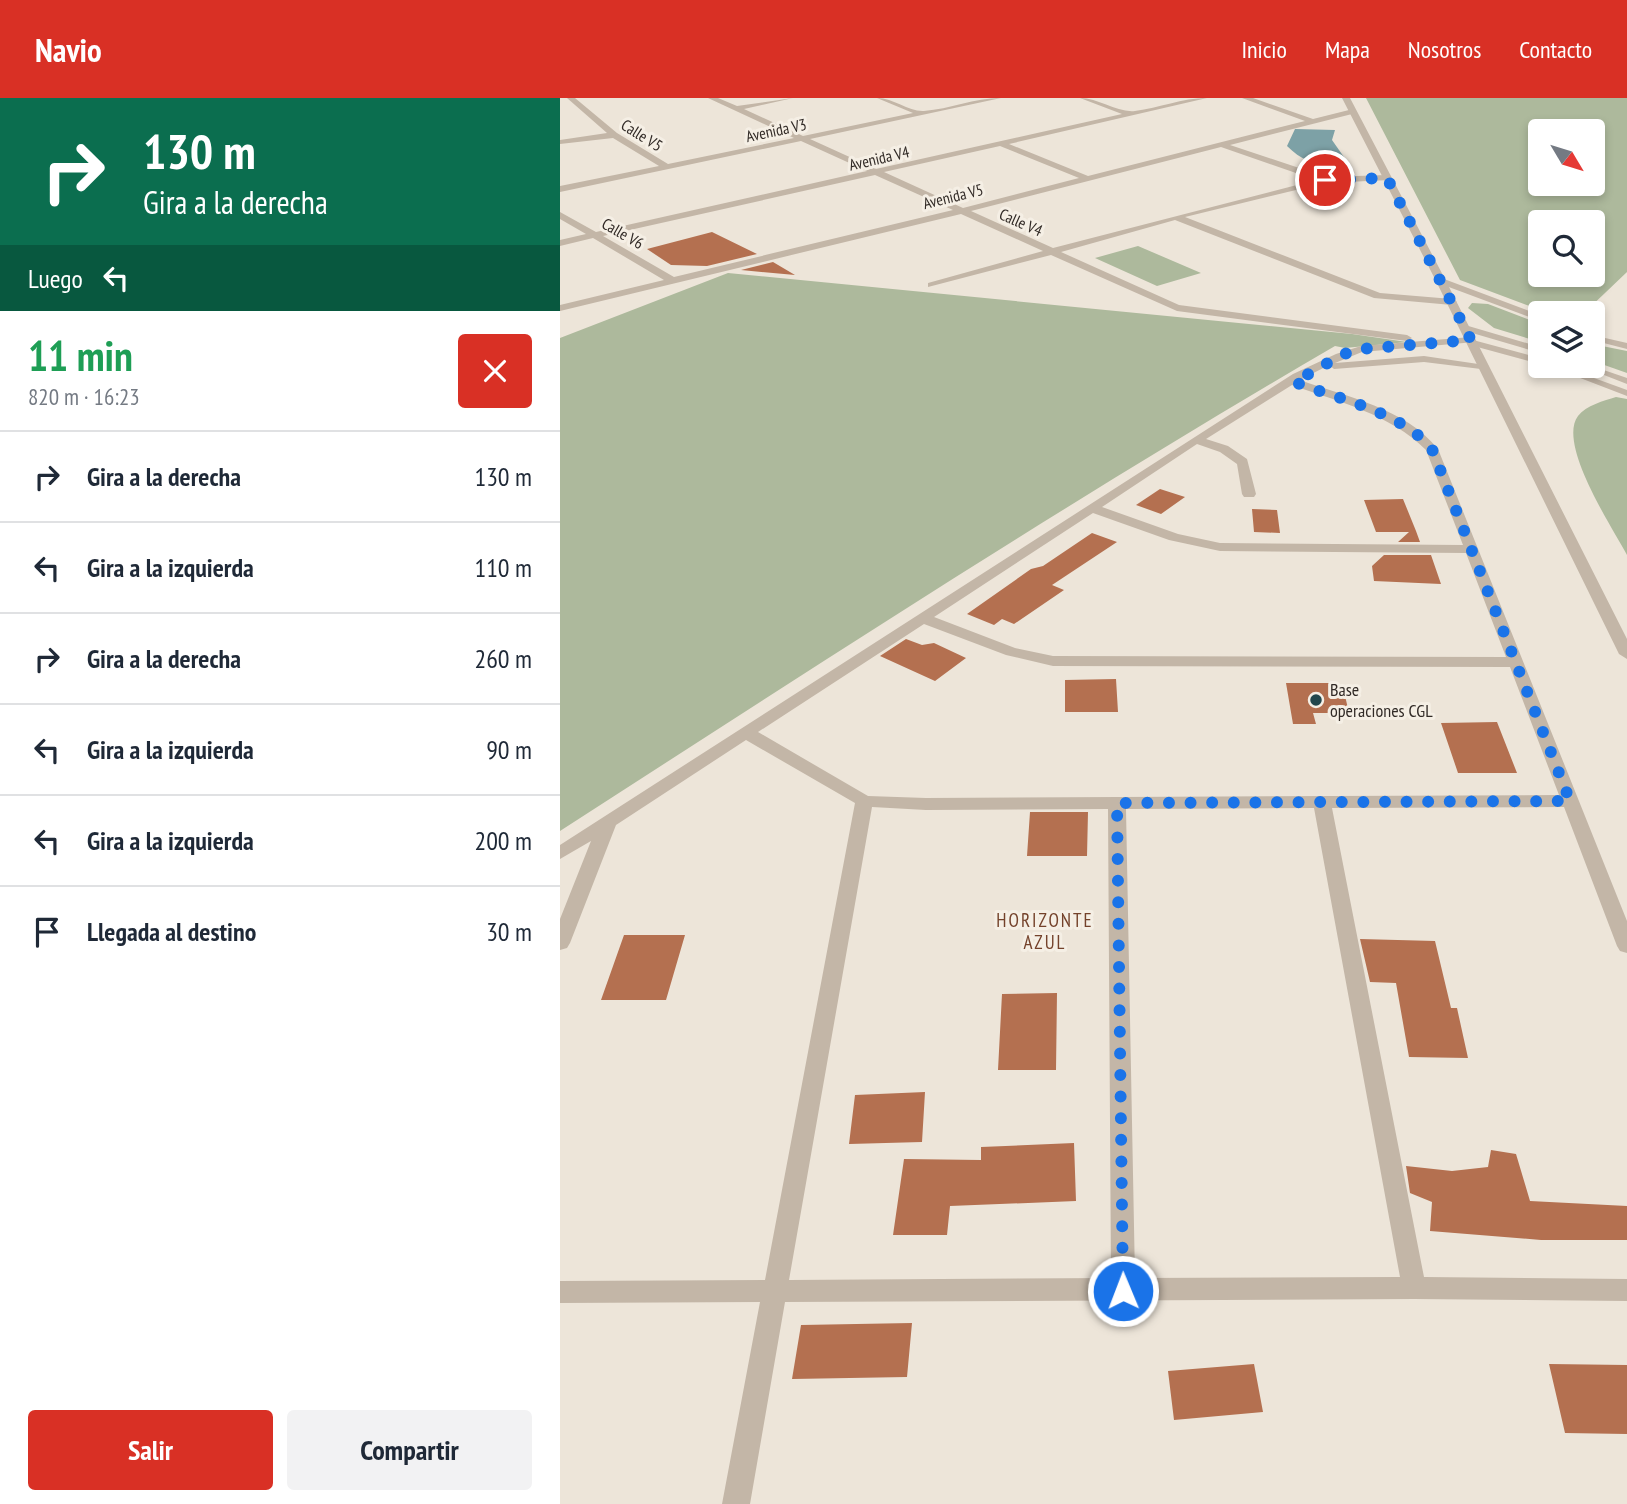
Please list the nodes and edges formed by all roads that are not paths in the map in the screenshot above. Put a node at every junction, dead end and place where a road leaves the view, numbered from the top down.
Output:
1 (571, 98) edge
2 (712, 98) edge
3 (789, 98) edge
4 (881, 98) edge
5 (997, 98) edge
6 (1084, 98) edge
7 (1203, 98) edge
8 (1246, 98) edge
9 (1346, 98) edge
10 (735, 108) junction
11 (1353, 111) junction
12 (921, 114) junction
13 (1131, 114) junction
14 (1313, 121) junction
15 (614, 135) junction
16 (804, 139) junction
17 (560, 142) edge
18 (1001, 145) junction
19 (1223, 145) junction
20 (667, 167) junction
21 (877, 173) junction
22 (1387, 178) junction
23 (1088, 179) junction
24 (1325, 180) junction
25 (560, 189) edge
26 (962, 211) junction
27 (560, 215) edge
28 (1176, 217) junction
29 (595, 235) junction
30 (560, 243) edge
31 (1051, 251) junction
32 (670, 279) junction
33 (1441, 281) junction
34 (932, 285) dead end
35 (1452, 302) junction
36 (560, 308) edge
37 (1528, 314) edge
38 (1469, 337) junction
39 (1605, 340) edge
40 (1441, 342) junction
41 (1627, 346) edge
42 (1528, 348) edge
43 (1528, 357) edge
44 (1485, 368) junction
45 (1317, 369) junction
46 (1605, 373) edge
47 (1586, 378) edge
48 (1627, 381) edge
49 (1294, 382) junction
50 (1627, 393) edge
51 (1196, 440) junction
52 (1249, 494) dead end
53 (1093, 508) junction
54 (1469, 549) junction
55 (923, 618) junction
56 (1627, 654) edge
57 (1516, 662) junction
58 (747, 733) junction
59 (864, 801) junction
60 (1322, 801) junction
61 (1570, 801) junction
62 (1117, 803) junction
63 (608, 822) junction
64 (560, 853) edge
65 (560, 943) edge
66 (1627, 946) edge
67 (1414, 1288) junction
68 (1627, 1290) edge
69 (1123, 1291) junction
70 (560, 1292) edge
71 (773, 1293) junction
72 (736, 1504) edge

1 - 15 street, Calle V5
2 - 10 street, Calle V4
3 - 10 street
4 - 12 street
5 - 12 street, Avenida V3
6 - 13 street
7 - 13 street, Avenida V4
8 - 14 street
9 - 11 street
10 - 16 street, Calle V4
11 - 14 street, Avenida V5
11 - 22 street
12 - 16 street, Avenida V3
13 - 18 street, Avenida V4
14 - 19 street, Avenida V5
15 - 17 street
15 - 20 street, Calle V5
16 - 20 street, Avenida V3
16 - 21 street, Calle V4
18 - 21 street, Avenida V4
18 - 23 street
19 - 23 street, Avenida V5
19 - 24 street
20 - 25 street, Avenida V3
21 - 26 street, Calle V4
21 - 29 street, Avenida V4
22 - 24 street
22 - 33 street
23 - 26 street, Avenida V5
24 - 28 street
26 - 31 street, Calle V4
26 - 32 street, Avenida V5
27 - 29 street, Calle V6
28 - 31 street
28 - 35 street
29 - 30 street, Avenida V4
29 - 32 street, Calle V6
31 - 34 street
31 - 40 street, Calle V4
32 - 36 street, Avenida V5
33 - 35 street
33 - 37 lane
35 - 38 street
38 - 40 street
38 - 42 lane
38 - 43 lane
38 - 44 street
39 - 41 lane
40 - 45 street
44 - 45 street
44 - 56 street
45 - 49 street
46 - 48 lane
47 - 50 lane
49 - 51 street
49 - 54 street
51 - 52 street
51 - 53 street
53 - 54 street
53 - 55 street
54 - 57 street
55 - 57 street
55 - 58 street
57 - 61 street
58 - 59 street
58 - 63 street
59 - 62 street
59 - 71 street
60 - 61 street
60 - 62 street
60 - 67 street
61 - 66 street
62 - 69 street
63 - 64 street
63 - 65 street
67 - 68 street
67 - 69 street
69 - 71 street
70 - 71 street
71 - 72 street

